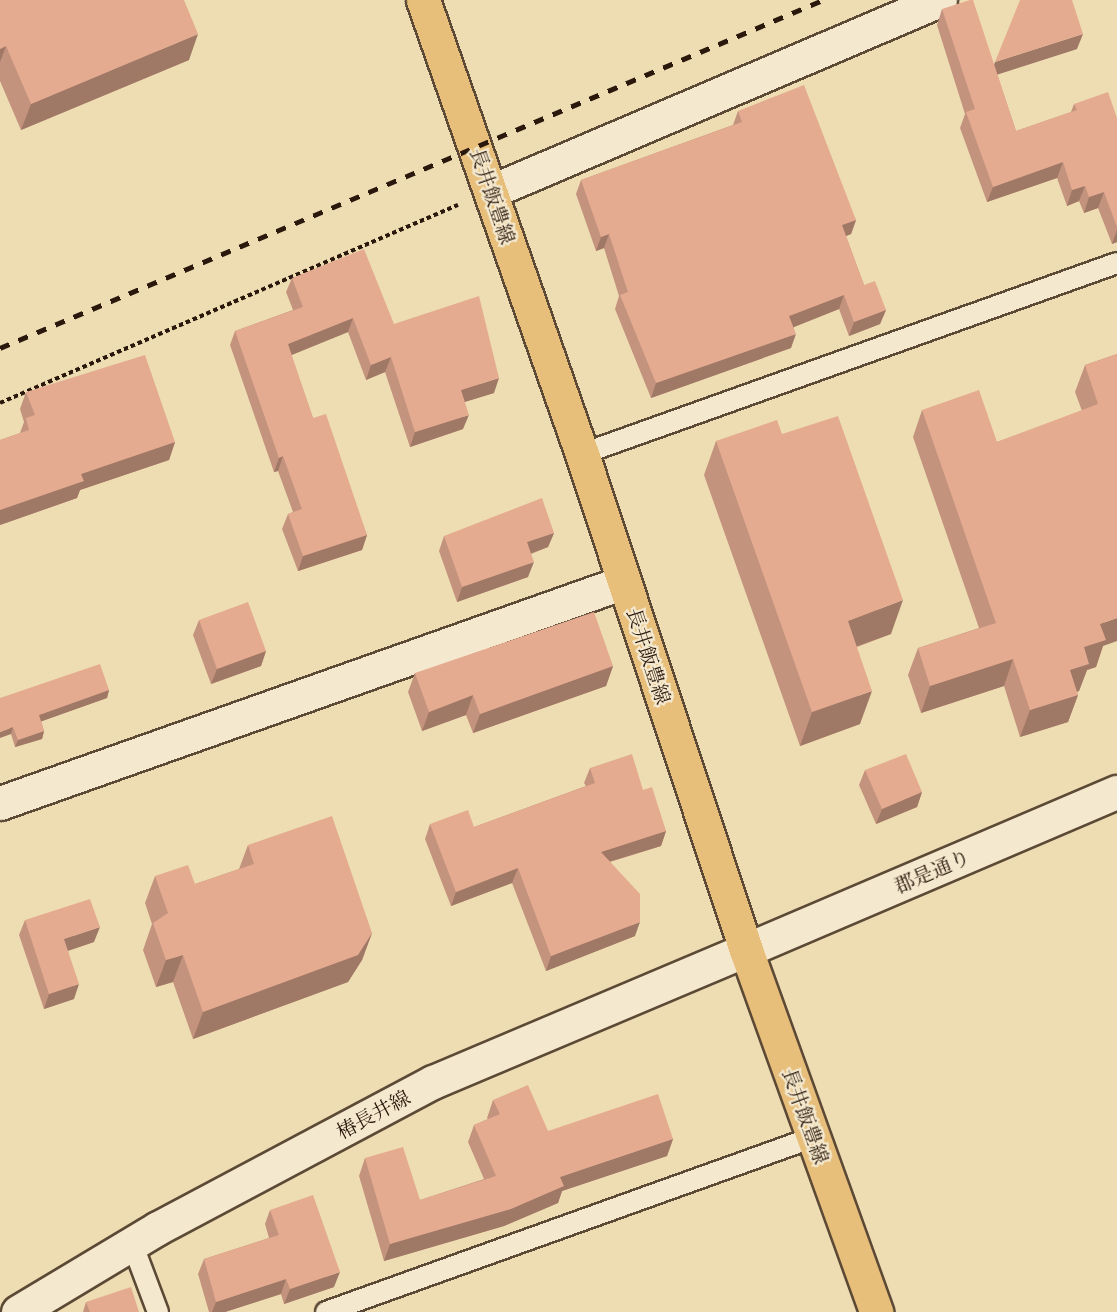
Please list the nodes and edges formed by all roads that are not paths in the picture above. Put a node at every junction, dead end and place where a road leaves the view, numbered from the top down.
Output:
1 (423, 0) edge
2 (940, 0) edge
3 (492, 191) junction
4 (1117, 263) edge
5 (582, 454) junction
6 (624, 582) junction
7 (1117, 792) edge
8 (0, 803) edge
9 (746, 950) junction
10 (814, 1137) junction
11 (132, 1243) junction
12 (18, 1312) edge
13 (158, 1312) edge
14 (326, 1312) edge
15 (876, 1312) edge

1 - 3 main road, 長井飯豊線
2 - 3 street
3 - 5 main road, 長井飯豊線
4 - 5 lane
5 - 6 main road, 長井飯豊線
6 - 8 street
6 - 9 main road, 長井飯豊線
7 - 9 street, 郡是通り
9 - 10 main road, 長井飯豊線
9 - 11 street, 椿長井線
10 - 14 lane
10 - 15 main road, 長井飯豊線
11 - 12 street, 椿長井線
11 - 13 lane

